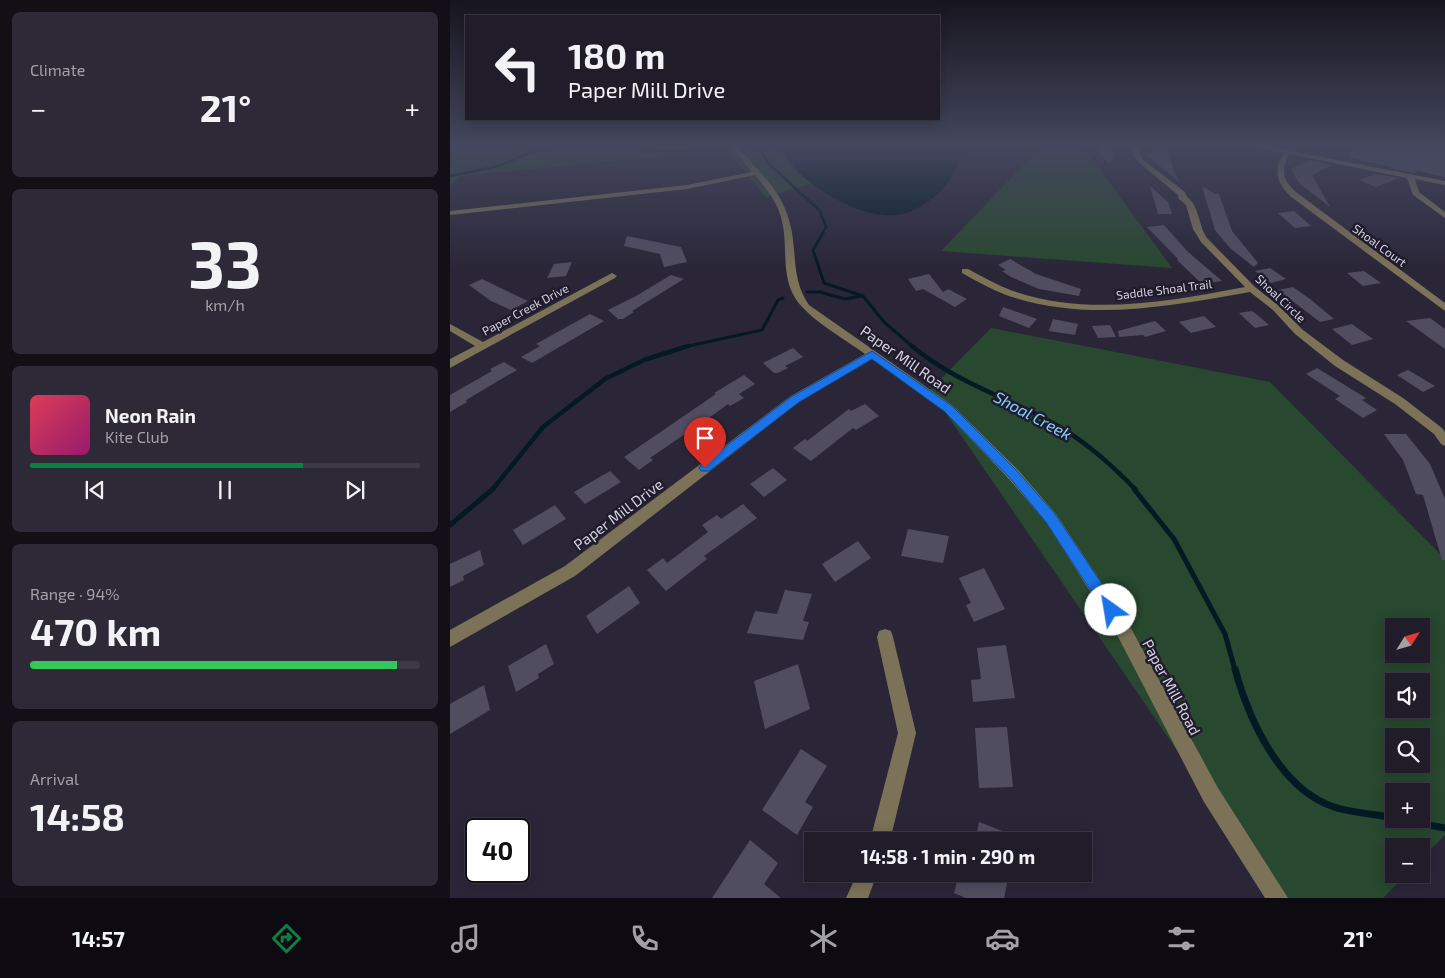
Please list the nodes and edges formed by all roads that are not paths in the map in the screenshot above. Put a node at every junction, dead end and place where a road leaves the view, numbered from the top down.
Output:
1 (687, 187) edge
2 (767, 187) edge
3 (1173, 187) edge
4 (1285, 187) edge
5 (1414, 187) edge
6 (450, 213) edge
7 (1445, 216) edge
8 (965, 271) dead end
9 (612, 276) dead end
10 (1252, 289) junction
11 (1445, 308) edge
12 (450, 326) edge
13 (482, 346) junction
14 (872, 354) junction
15 (450, 364) edge
16 (1445, 441) edge
17 (885, 637) dead end
18 (450, 639) edge
19 (882, 832) edge
20 (863, 882) edge
21 (856, 898) edge
22 (1277, 898) edge

1 - 6 street
2 - 14 street, Paper Mill Road
3 - 10 street, Shoal Circle
4 - 11 street, Shoal Court
5 - 7 street
8 - 10 street, Saddle Shoal Trail
9 - 13 street, Paper Creek Drive
10 - 16 street, Shoal Circle
12 - 13 street
13 - 15 street, Paper Creek Drive
14 - 18 street, Paper Mill Drive
14 - 22 street, Paper Mill Road
17 - 19 street
20 - 21 street

